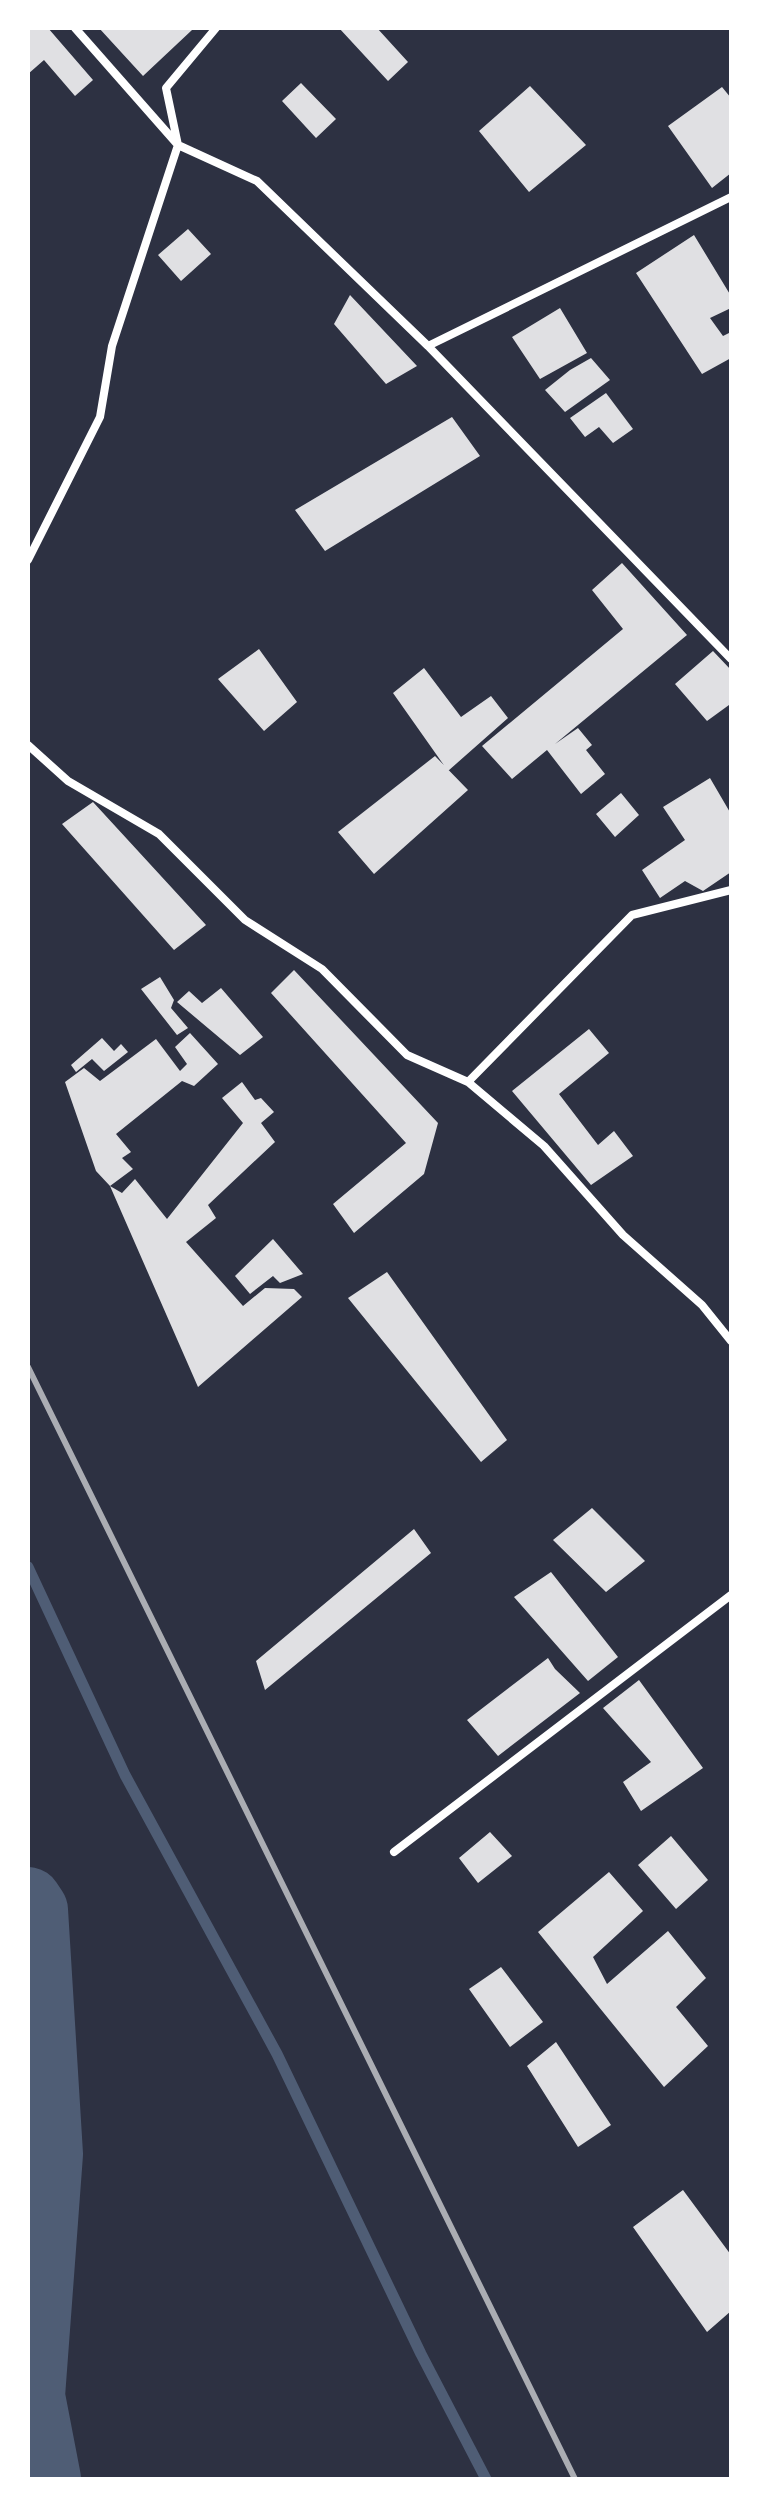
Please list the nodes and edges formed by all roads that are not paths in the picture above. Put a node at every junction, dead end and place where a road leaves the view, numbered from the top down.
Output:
1 (75, 28) edge
2 (216, 28) edge
3 (178, 145) junction
4 (731, 197) edge
5 (428, 346) junction
6 (28, 560) edge
7 (731, 659) edge
8 (28, 745) edge
9 (731, 890) edge
10 (468, 1082) junction
11 (731, 1341) edge
12 (731, 1595) edge
13 (394, 1852) dead end

1 - 3 street
2 - 3 street
3 - 5 street
3 - 6 street
4 - 5 street
5 - 7 street
8 - 10 street
9 - 10 street
10 - 11 street
12 - 13 street

